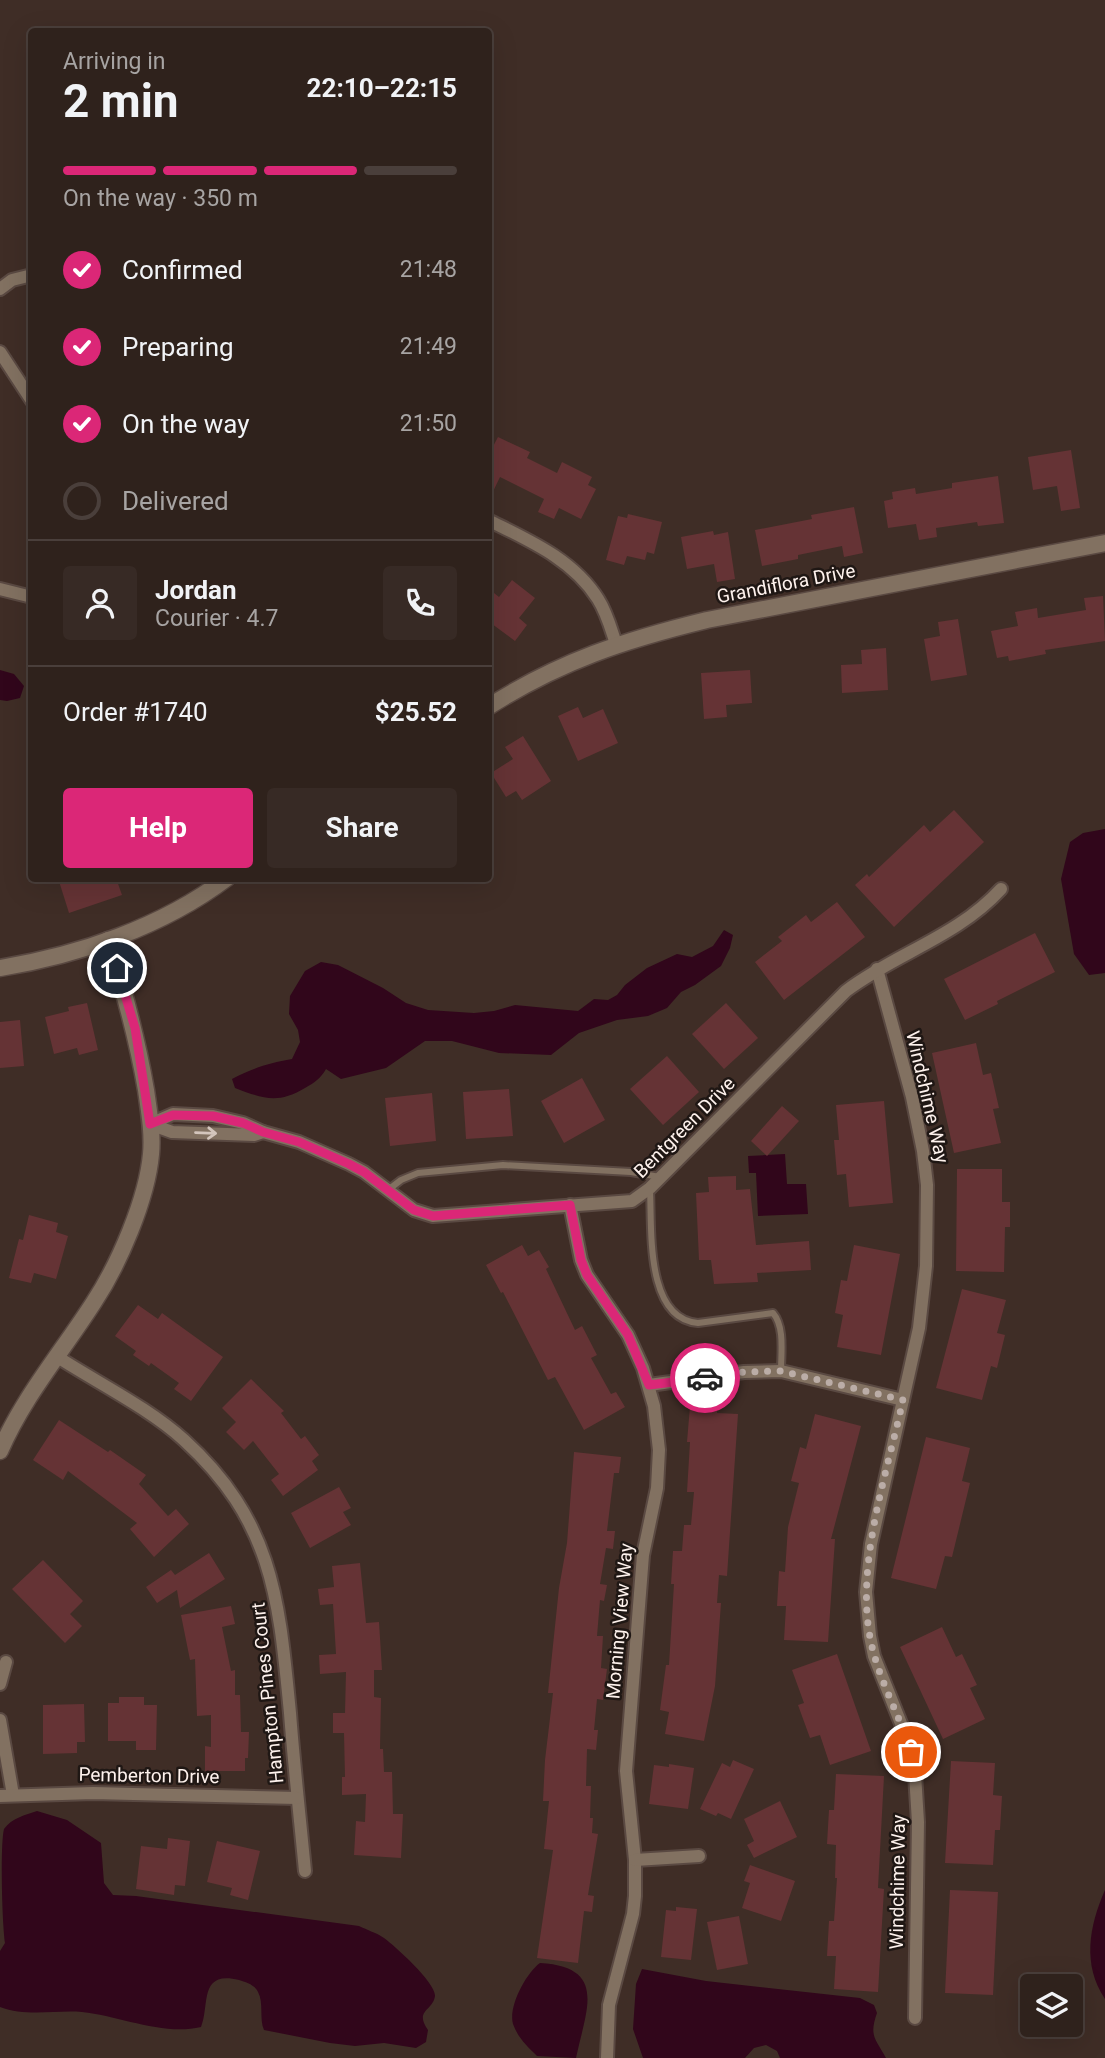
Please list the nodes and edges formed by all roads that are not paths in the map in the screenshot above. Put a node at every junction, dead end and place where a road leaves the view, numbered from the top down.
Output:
1 (28, 276) edge
2 (0, 289) edge
3 (0, 352) edge
4 (28, 395) edge
5 (492, 522) edge
6 (1105, 543) edge
7 (0, 589) edge
8 (28, 596) edge
9 (616, 644) junction
10 (492, 705) edge
11 (221, 882) edge
12 (1001, 889) dead end
13 (108, 940) junction
14 (0, 968) edge
15 (877, 970) junction
16 (150, 1124) junction
17 (660, 1177) junction
18 (650, 1188) junction
19 (387, 1190) junction
20 (570, 1205) junction
21 (56, 1356) junction
22 (781, 1371) junction
23 (649, 1385) junction
24 (903, 1400) junction
25 (1, 1446) edge
26 (6, 1662) dead end
27 (0, 1684) edge
28 (0, 1720) edge
29 (7, 1796) edge
30 (297, 1798) junction
31 (699, 1856) dead end
32 (635, 1860) junction
33 (306, 1871) dead end
34 (915, 2018) dead end
35 (607, 2058) edge

1 - 2 street
3 - 4 street
5 - 9 street
6 - 9 street, Grandiflora Drive
7 - 8 street
9 - 10 street, Grandiflora Drive
11 - 13 street
12 - 15 street, Bentgreen Drive
13 - 14 street
13 - 16 street
15 - 17 street, Bentgreen Drive
15 - 24 street, Windchime Way
16 - 19 street, Bentgreen Drive
16 - 21 street
17 - 18 street, Bentgreen Drive
17 - 19 lane
18 - 20 street, Bentgreen Drive
18 - 22 lane
19 - 20 street, Bentgreen Drive
20 - 23 street, Morning View Way
21 - 25 street
21 - 30 street, Hampton Pines Court
22 - 23 street
22 - 24 street
23 - 32 street, Morning View Way
24 - 34 street, Windchime Way
26 - 27 street
28 - 29 street
29 - 30 street, Pemberton Drive
30 - 33 street, Hampton Pines Court
31 - 32 street
32 - 35 street, Morning View Way

